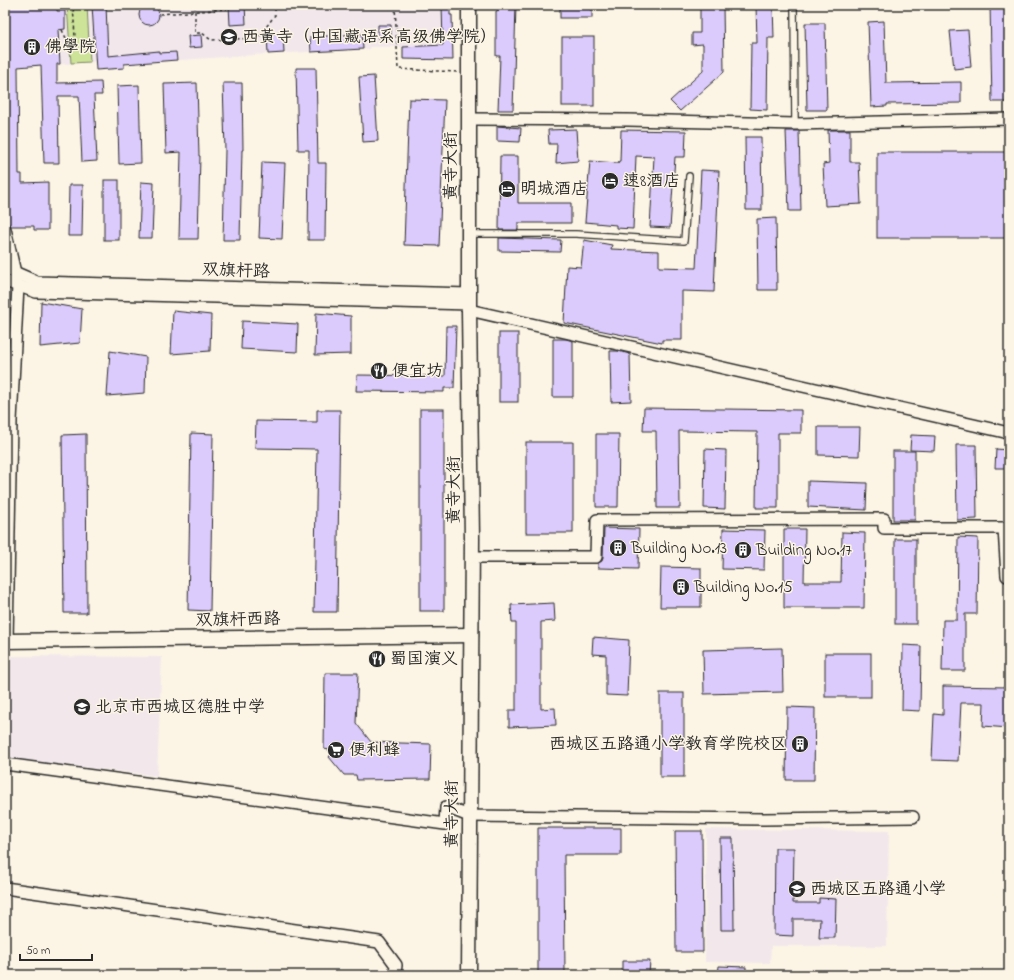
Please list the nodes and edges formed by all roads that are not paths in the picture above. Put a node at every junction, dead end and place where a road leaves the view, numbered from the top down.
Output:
1 (470, 5) edge
2 (794, 5) edge
3 (469, 119) junction
4 (1009, 119) edge
5 (795, 124) junction
6 (689, 176) dead end
7 (5, 229) edge
8 (469, 234) junction
9 (10, 270) edge
10 (5, 281) edge
11 (18, 286) junction
12 (469, 303) junction
13 (1009, 433) edge
14 (472, 557) junction
15 (1009, 576) edge
16 (471, 635) junction
17 (6, 641) edge
18 (5, 764) edge
19 (470, 816) junction
20 (913, 817) dead end
21 (5, 888) edge
22 (395, 975) edge
23 (469, 975) edge

1 - 3 street, 黄寺大街
2 - 5 lane
3 - 5 street
3 - 8 street, 黄寺大街
4 - 5 street
6 - 8 lane
7 - 9 street
8 - 12 street, 黄寺大街
9 - 11 street
9 - 12 street, 双旗杆路
10 - 11 street
11 - 12 street
11 - 17 street
12 - 13 street
12 - 14 street, 黄寺大街
14 - 15 street
14 - 16 street, 黄寺大街
16 - 17 street, 双旗杆西路
16 - 19 street, 黄寺大街
18 - 19 street
19 - 20 street
19 - 23 street, 黄寺大街
21 - 22 street

